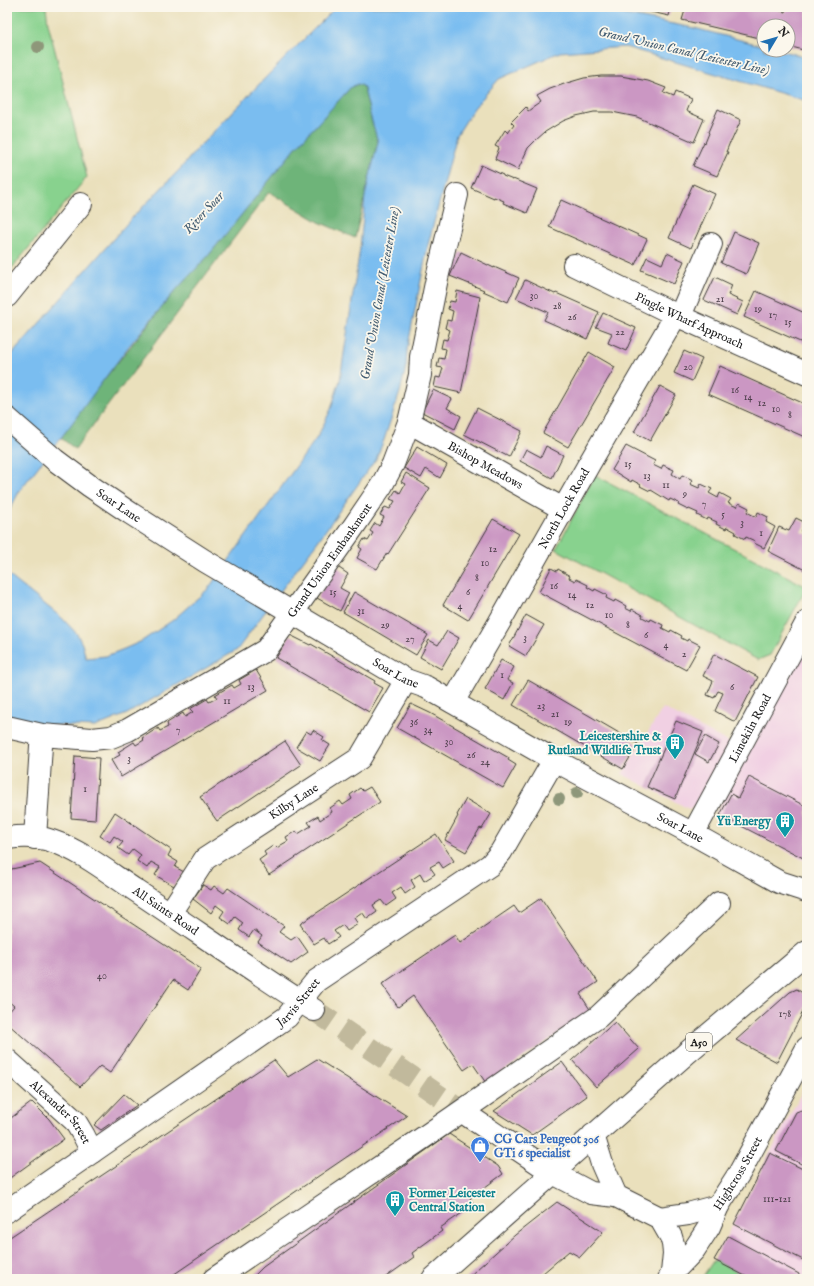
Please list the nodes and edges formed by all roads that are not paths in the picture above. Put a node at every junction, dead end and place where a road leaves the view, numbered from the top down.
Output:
1 (457, 195) dead end
2 (81, 204) dead end
3 (711, 244) dead end
4 (574, 265) dead end
5 (7, 296) edge
6 (678, 316) junction
7 (807, 374) edge
8 (7, 418) edge
9 (408, 422) junction
10 (563, 509) junction
11 (286, 609) junction
12 (807, 622) edge
13 (406, 680) junction
14 (453, 702) junction
15 (7, 728) edge
16 (41, 746) dead end
17 (554, 760) junction
18 (693, 834) junction
19 (7, 838) edge
20 (34, 838) junction
21 (807, 891) edge
22 (719, 904) dead end
23 (170, 913) junction
24 (803, 961) edge
25 (307, 1006) junction
26 (807, 1048) edge
27 (7, 1060) edge
28 (802, 1070) edge
29 (470, 1117) tunnel mouth
30 (593, 1136) junction
31 (92, 1152) junction
32 (553, 1173) junction
33 (616, 1196) junction
34 (710, 1208) junction
35 (7, 1212) edge
36 (660, 1218) junction
37 (672, 1268) edge
38 (214, 1279) edge
39 (433, 1279) edge

1 - 9 street, Grand Union Embankment
2 - 5 street
3 - 6 street, North Lock Road
4 - 6 street, Pingle Wharf Approach
6 - 7 street, Pingle Wharf Approach
6 - 10 street, North Lock Road
8 - 11 street, Soar Lane
9 - 10 street, Bishop Meadows
9 - 11 street, Grand Union Embankment
10 - 14 street, North Lock Road
11 - 13 street, Soar Lane
11 - 15 street, Grand Union Embankment
12 - 18 street, Limekiln Road
13 - 14 street, Soar Lane
13 - 23 street, Kilby Lane
14 - 17 street, Soar Lane
16 - 20 street
17 - 18 street, Soar Lane
17 - 25 street, Jarvis Street
18 - 21 street, Soar Lane
19 - 20 street, All Saints Road
20 - 23 street, All Saints Road
22 - 38 street
23 - 25 street, All Saints Road
24 - 30 street, A50
25 - 31 street, Jarvis Street
26 - 28 street, Highcross Street
27 - 31 street, Alexander Street
28 - 34 street, Highcross Street
29 - 32 street
30 - 32 street
30 - 33 street
31 - 35 street, Jarvis Street
32 - 33 street
32 - 39 street
33 - 36 street
34 - 36 street
34 - 37 street, Highcross Street
36 - 37 street

